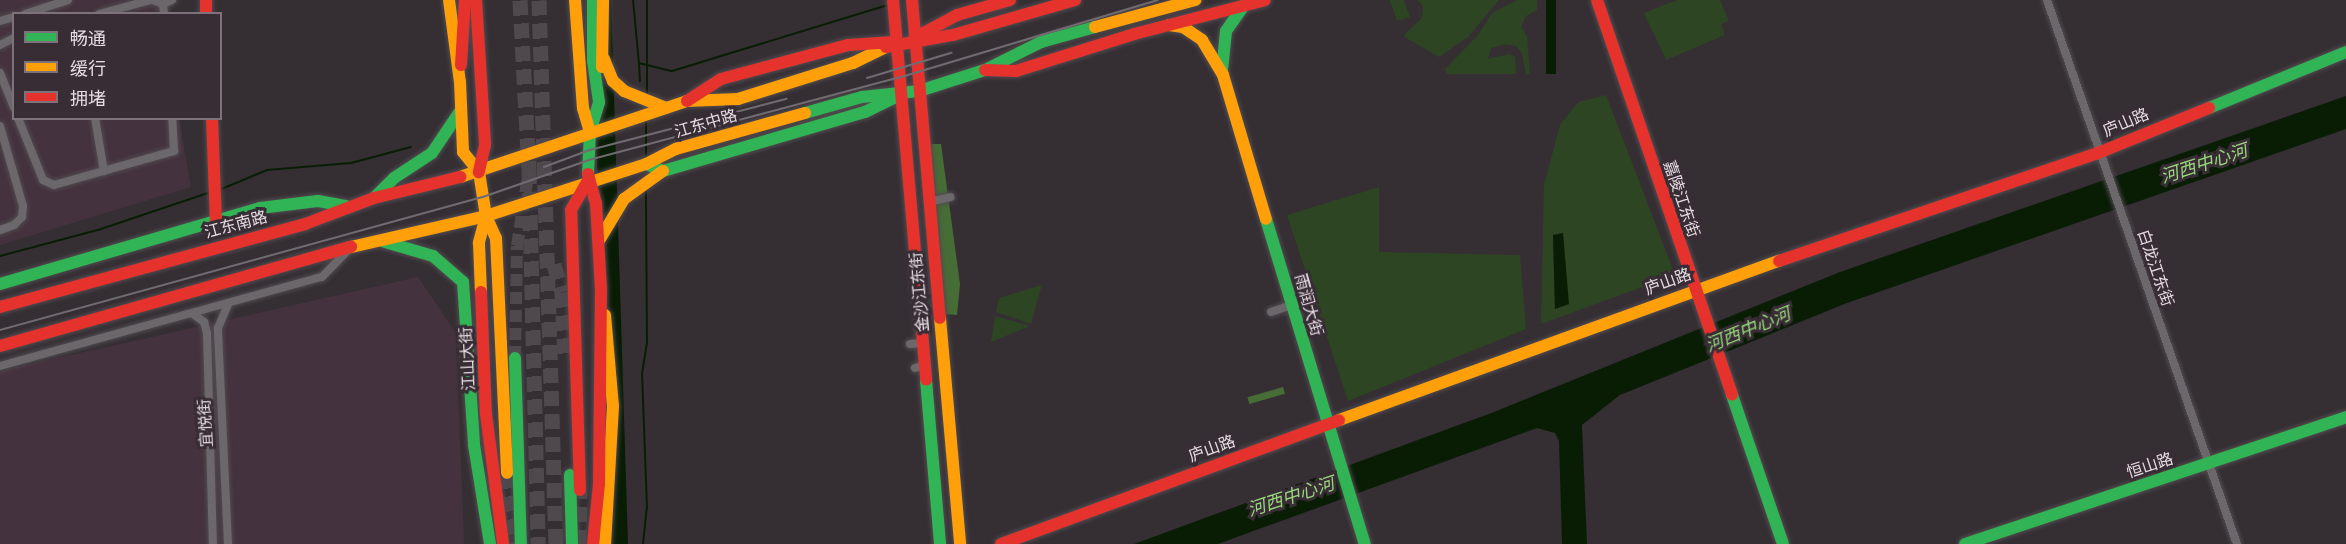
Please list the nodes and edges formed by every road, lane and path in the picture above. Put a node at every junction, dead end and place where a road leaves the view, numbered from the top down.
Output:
1 (68, 0) edge
2 (152, 0) edge
3 (172, 0) edge
4 (449, 0) edge
5 (465, 0) edge
6 (476, 0) edge
7 (575, 0) edge
8 (593, 0) edge
9 (603, 0) edge
10 (893, 0) edge
11 (912, 0) edge
12 (1010, 0) edge
13 (1075, 0) edge
14 (1195, 0) edge
15 (1265, 0) edge
16 (1597, 0) edge
17 (2046, 0) edge
18 (53, 2) edge
19 (1244, 5) junction
20 (163, 9) edge
21 (30, 12) edge
22 (107, 12) edge
23 (1169, 25) junction
24 (914, 38) junction
25 (895, 42) junction
26 (2346, 52) edge
27 (603, 59) junction
28 (985, 70) junction
29 (0, 73) edge
30 (1222, 75) junction
31 (460, 82) junction
32 (598, 89) junction
33 (919, 91) junction
34 (11, 95) edge
35 (900, 95) junction
36 (687, 101) junction
37 (666, 108) junction
38 (459, 113) junction
39 (19, 120) edge
40 (95, 120) edge
41 (172, 120) edge
42 (212, 120) edge
43 (0, 126) edge
44 (590, 132) junction
45 (2098, 153) junction
46 (646, 164) junction
47 (104, 171) junction
48 (663, 171) junction
49 (479, 172) junction
50 (588, 181) junction
51 (950, 197) dead end
52 (374, 198) junction
53 (929, 202) junction
54 (346, 206) junction
55 (486, 216) junction
56 (216, 217) junction
57 (0, 230) edge
58 (600, 239) junction
59 (377, 240) junction
60 (349, 249) junction
61 (0, 284) edge
62 (601, 290) junction
63 (1694, 290) junction
64 (228, 304) junction
65 (1291, 305) junction
66 (0, 307) edge
67 (1271, 312) dead end
68 (193, 314) junction
69 (0, 346) edge
70 (515, 358) tunnel mouth
71 (565, 359) tunnel mouth
72 (0, 366) edge
73 (2346, 417) edge
74 (1326, 425) junction
75 (2208, 464) junction
76 (507, 473) tunnel mouth
77 (580, 490) tunnel mouth
78 (213, 544) edge
79 (228, 544) edge
80 (490, 544) edge
81 (503, 544) edge
82 (521, 544) edge
83 (572, 544) edge
84 (593, 544) edge
85 (605, 544) edge
86 (940, 544) edge
87 (960, 544) edge
88 (1001, 544) edge
89 (1365, 544) edge
90 (1783, 544) edge
91 (1965, 544) edge
92 (2237, 544) edge

1 - 18 street
2 - 20 street
2 - 22 street
3 - 20 street
4 - 31 main road
5 - 31 main road
6 - 49 main road
7 - 44 main road
8 - 32 main road
9 - 27 main road
10 - 25 main road, 金沙江东街
11 - 24 main road, 金沙江东街
12 - 24 main road, 江东中路
13 - 24 main road, 江东中路
14 - 28 main road, 江东中路
15 - 19 main road, 江东中路
16 - 63 main road, 嘉陵江东街
17 - 45 street, 白龙江东街
18 - 21 street
19 - 23 main road, 江东中路
19 - 30 main road
23 - 28 main road, 江东中路
23 - 30 main road
24 - 25 main road, 江东中路
24 - 33 main road, 金沙江东街
25 - 35 main road, 金沙江东街
25 - 36 main road, 江东中路
25 - 36 main road, 江东中路
26 - 45 main road, 庐山路
27 - 32 main road
27 - 37 main road
28 - 33 main road, 江东中路
29 - 34 street
30 - 65 main road, 雨润大街
31 - 38 main road
32 - 44 main road
33 - 35 main road, 江东中路
33 - 53 main road, 金沙江东街
35 - 46 main road, 江东中路
35 - 48 main road
35 - 86 main road, 金沙江东街
36 - 37 main road, 江东中路
37 - 44 main road, 江东中路
38 - 49 main road
38 - 52 main road
39 - 47 street
40 - 47 street
41 - 47 street
42 - 56 main road
43 - 57 street
44 - 49 main road, 江东中路
44 - 50 main road
45 - 63 main road, 庐山路
45 - 75 street, 白龙江东街
46 - 48 main road
46 - 50 main road, 江东中路
48 - 58 main road
49 - 52 main road, 江东南路
49 - 55 main road, 江山大街
50 - 55 main road, 江东中路
50 - 58 main road
50 - 77 main road
51 - 53 street
52 - 54 main road, 江东南路
53 - 87 main road, 金沙江东街
54 - 56 main road
54 - 66 main road, 江东南路
55 - 59 main road, 江东中路
55 - 76 main road
55 - 81 main road, 江山大街
56 - 61 main road
58 - 62 main road
59 - 60 main road
59 - 80 main road
60 - 64 street
60 - 69 main road
62 - 84 main road
62 - 85 main road
63 - 74 main road, 庐山路
63 - 90 main road, 嘉陵江东街
64 - 68 street
64 - 79 street, 宜悦街
65 - 67 street
65 - 74 main road, 雨润大街
68 - 72 street
68 - 78 street, 宜悦街
70 - 82 main road
71 - 83 main road
73 - 75 main road, 恒山路
74 - 88 main road, 庐山路
74 - 89 main road, 雨润大街
75 - 91 main road, 恒山路
75 - 92 street, 白龙江东街

